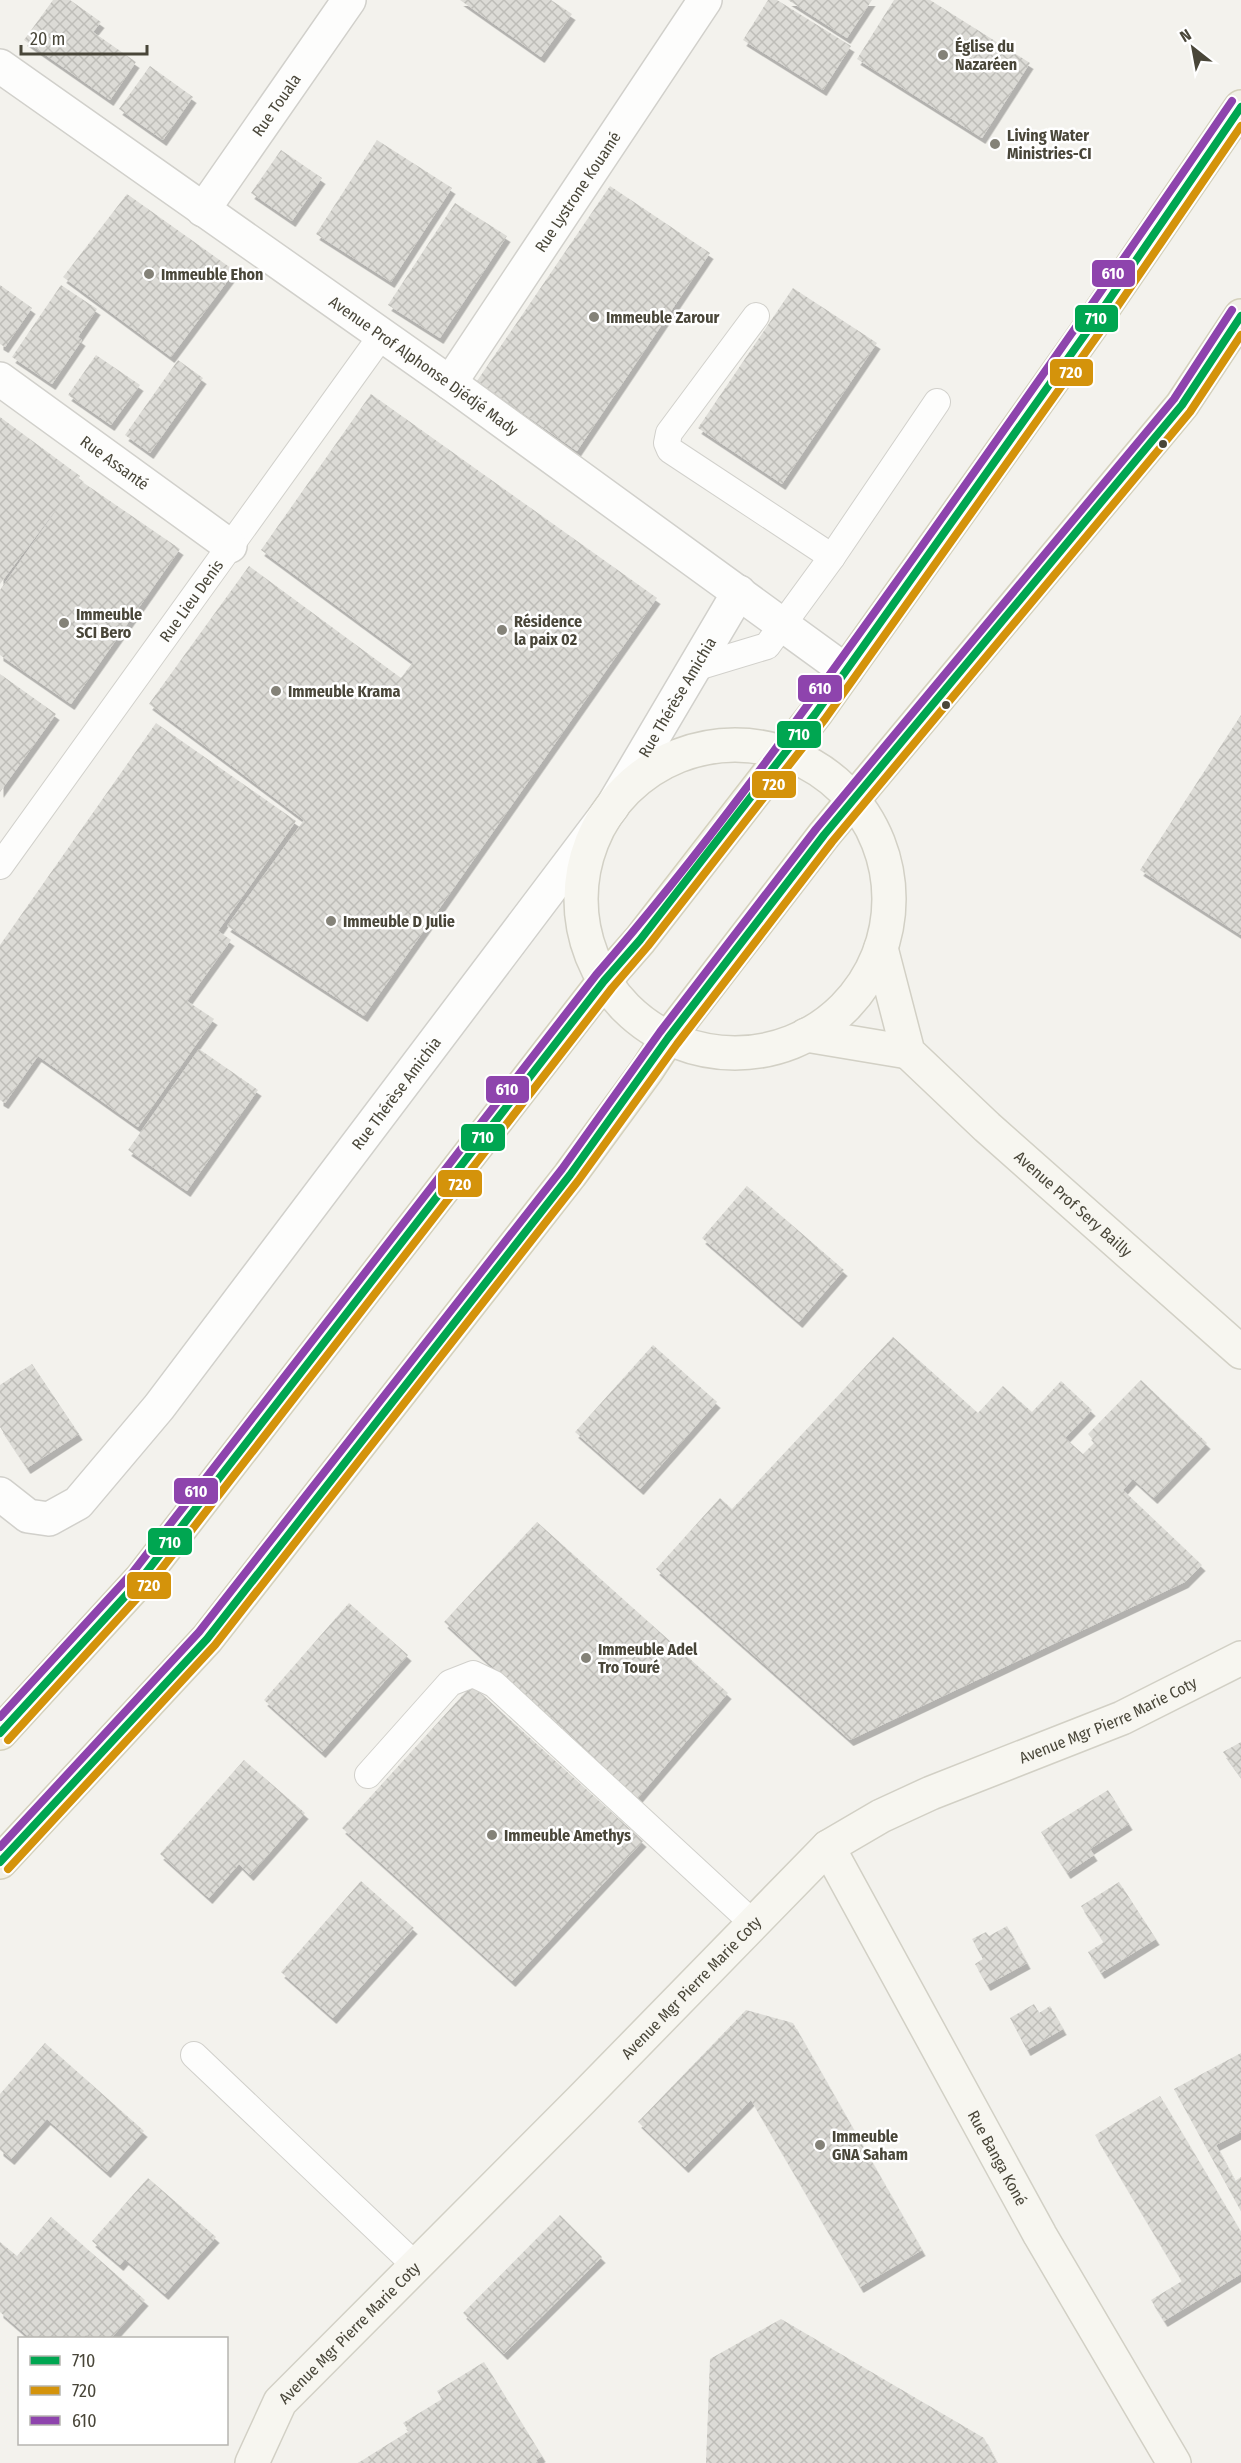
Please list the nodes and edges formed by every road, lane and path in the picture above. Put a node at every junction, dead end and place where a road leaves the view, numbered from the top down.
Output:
1 (349, 0) edge
2 (705, 0) edge
3 (0, 66) edge
4 (1241, 107) edge
5 (203, 210) junction
6 (756, 316) dead end
7 (1241, 316) edge
8 (382, 335) junction
9 (0, 378) edge
10 (450, 383) junction
11 (938, 402) dead end
12 (230, 546) junction
13 (832, 557) junction
14 (739, 592) junction
15 (694, 668) junction
16 (846, 671) junction
17 (785, 752) junction
18 (853, 800) junction
19 (612, 807) junction
20 (0, 866) edge
21 (881, 948) junction
22 (604, 981) junction
23 (806, 1035) junction
24 (668, 1038) junction
25 (908, 1052) junction
26 (1241, 1352) edge
27 (0, 1494) edge
28 (1241, 1658) edge
29 (0, 1733) edge
30 (368, 1775) dead end
31 (828, 1847) junction
32 (0, 1863) edge
33 (754, 1924) junction
34 (194, 2055) dead end
35 (416, 2266) junction
36 (252, 2463) edge
37 (1174, 2463) edge

1 - 5 street, Rue Touala
2 - 10 street, Rue Lystrone Kouamé
3 - 5 street, Avenue Prof Alphonse Djédjé Mady
4 - 16 main road
5 - 8 street, Avenue Prof Alphonse Djédjé Mady
6 - 13 lane
7 - 18 main road
8 - 10 street, Avenue Prof Alphonse Djédjé Mady
8 - 12 lane, Rue Lieu Denis
9 - 12 street, Rue Assanté
10 - 14 street, Avenue Prof Alphonse Djédjé Mady
11 - 13 lane
12 - 20 lane, Rue Lieu Denis
13 - 15 lane
14 - 15 street, Rue Thérèse Amichia
14 - 16 street, Avenue Prof Alphonse Djédjé Mady
15 - 19 street, Rue Thérèse Amichia
16 - 17 main road
17 - 18 street
17 - 19 street
17 - 22 main road
18 - 21 street
18 - 24 main road
19 - 22 street
19 - 27 street, Rue Thérèse Amichia
21 - 23 street
21 - 25 street
22 - 24 street
22 - 29 main road
23 - 24 street
23 - 25 street
24 - 32 main road
25 - 26 street, Avenue Prof Sery Bailly
28 - 31 street, Avenue Mgr Pierre Marie Coty
30 - 33 lane
31 - 33 street, Avenue Mgr Pierre Marie Coty
31 - 37 street, Rue Banga Koné
33 - 35 street, Avenue Mgr Pierre Marie Coty
34 - 35 lane
35 - 36 street, Avenue Mgr Pierre Marie Coty

